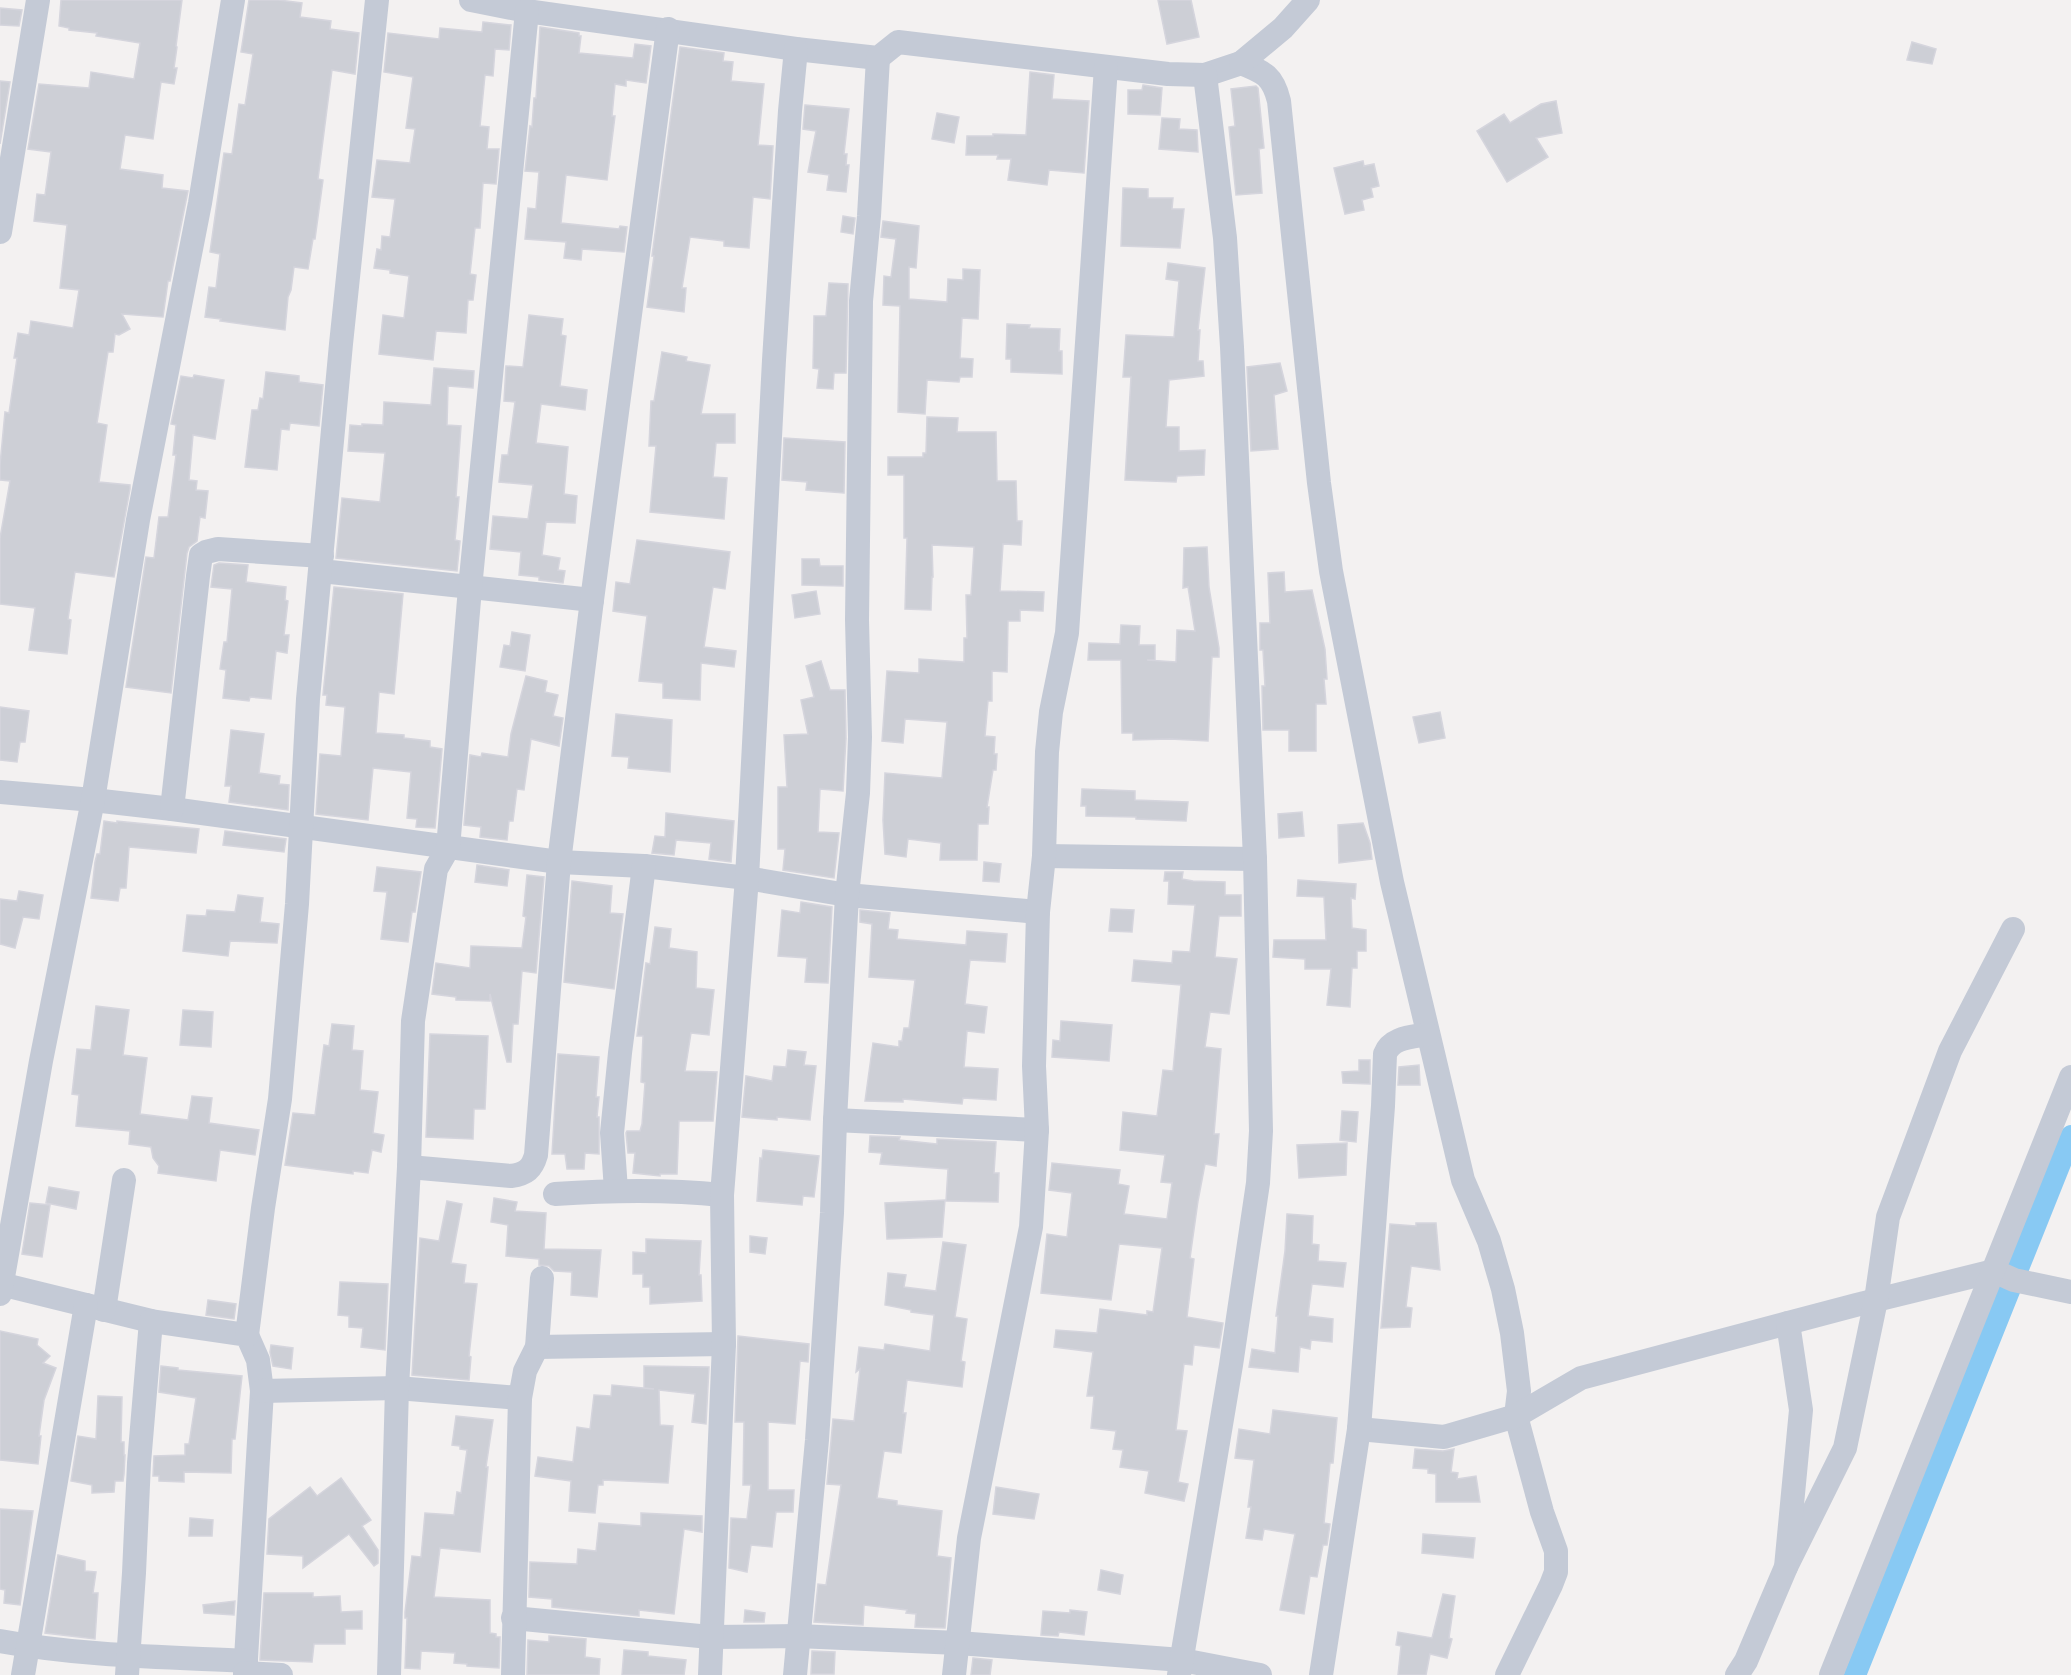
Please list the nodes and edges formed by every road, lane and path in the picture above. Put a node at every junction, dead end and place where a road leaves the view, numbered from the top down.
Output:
1 (38, 0) edge
2 (233, 0) edge
3 (377, 0) edge
4 (471, 0) edge
5 (1308, 0) edge
6 (527, 11) junction
7 (668, 29) junction
8 (796, 49) junction
9 (878, 58) junction
10 (1241, 63) junction
11 (1106, 67) junction
12 (1205, 75) junction
13 (0, 232) edge
14 (322, 564) junction
15 (470, 588) junction
16 (592, 600) junction
17 (0, 792) edge
18 (93, 800) junction
19 (172, 809) junction
20 (302, 828) junction
21 (448, 848) junction
22 (1044, 856) junction
23 (1255, 859) junction
24 (559, 862) junction
25 (644, 866) junction
26 (747, 878) junction
27 (848, 895) junction
28 (1038, 912) junction
29 (2013, 929) dead end
30 (1428, 1034) junction
31 (2071, 1077) edge
32 (835, 1120) junction
33 (1036, 1130) junction
34 (409, 1167) junction
35 (124, 1180) dead end
36 (616, 1190) junction
37 (555, 1194) dead end
38 (722, 1195) junction
39 (1994, 1271) junction
40 (542, 1278) dead end
41 (1, 1288) edge
42 (2071, 1292) edge
43 (1876, 1300) junction
44 (95, 1307) junction
45 (151, 1321) junction
46 (1788, 1323) junction
47 (247, 1335) junction
48 (724, 1344) junction
49 (537, 1347) junction
50 (397, 1388) junction
51 (262, 1391) junction
52 (520, 1398) junction
53 (1516, 1416) junction
54 (1359, 1429) junction
55 (1786, 1567) junction
56 (513, 1618) junction
57 (710, 1636) junction
58 (797, 1636) junction
59 (0, 1641) edge
60 (958, 1643) junction
61 (28, 1646) junction
62 (127, 1665) edge
63 (1180, 1667) edge
64 (245, 1670) edge
65 (23, 1675) edge
66 (281, 1675) edge
67 (389, 1675) edge
68 (513, 1675) edge
69 (710, 1675) edge
70 (795, 1675) edge
71 (954, 1675) edge
72 (1260, 1675) edge
73 (1321, 1675) edge
74 (1508, 1675) edge
75 (1737, 1675) edge
76 (1831, 1675) edge

1 - 13 street
2 - 18 street
3 - 14 street
4 - 6 street
5 - 10 street
6 - 7 street
6 - 15 street
7 - 8 street
7 - 16 street
8 - 9 street
8 - 26 street
9 - 11 street
9 - 27 street
10 - 12 street
10 - 30 street
11 - 12 street
11 - 22 street
12 - 23 street
14 - 15 street
14 - 19 street
14 - 20 street
15 - 16 street
15 - 21 street
16 - 24 street
17 - 18 street
18 - 19 street
18 - 41 street
19 - 20 street
20 - 21 street
20 - 47 street
21 - 24 street
21 - 34 street
22 - 23 street
22 - 28 street
23 - 63 street
24 - 25 street
24 - 34 street
25 - 26 street
25 - 36 street
26 - 27 street
26 - 38 street
27 - 28 street
27 - 32 street
28 - 33 street
29 - 43 street
30 - 53 street
30 - 54 street
31 - 39 street
32 - 33 street
32 - 58 street
33 - 60 street
34 - 50 street
35 - 44 street
36 - 37 street
36 - 38 street
38 - 48 street
39 - 42 street
39 - 43 street
39 - 76 street
40 - 49 street
41 - 44 street
43 - 46 street
43 - 55 street
44 - 45 street
44 - 61 street
45 - 47 street
45 - 62 street
46 - 53 street
46 - 55 street
47 - 51 street
48 - 49 street
48 - 57 street
49 - 52 street
50 - 51 street
50 - 52 street
50 - 67 street
51 - 64 street
52 - 56 street
53 - 54 street
53 - 74 street
54 - 73 street
55 - 75 street
56 - 57 street
56 - 68 street
57 - 58 street
57 - 69 street
58 - 60 street
58 - 70 street
59 - 61 street
60 - 63 street
60 - 71 street
61 - 62 street
61 - 65 street
62 - 64 street
63 - 72 street
64 - 66 street

